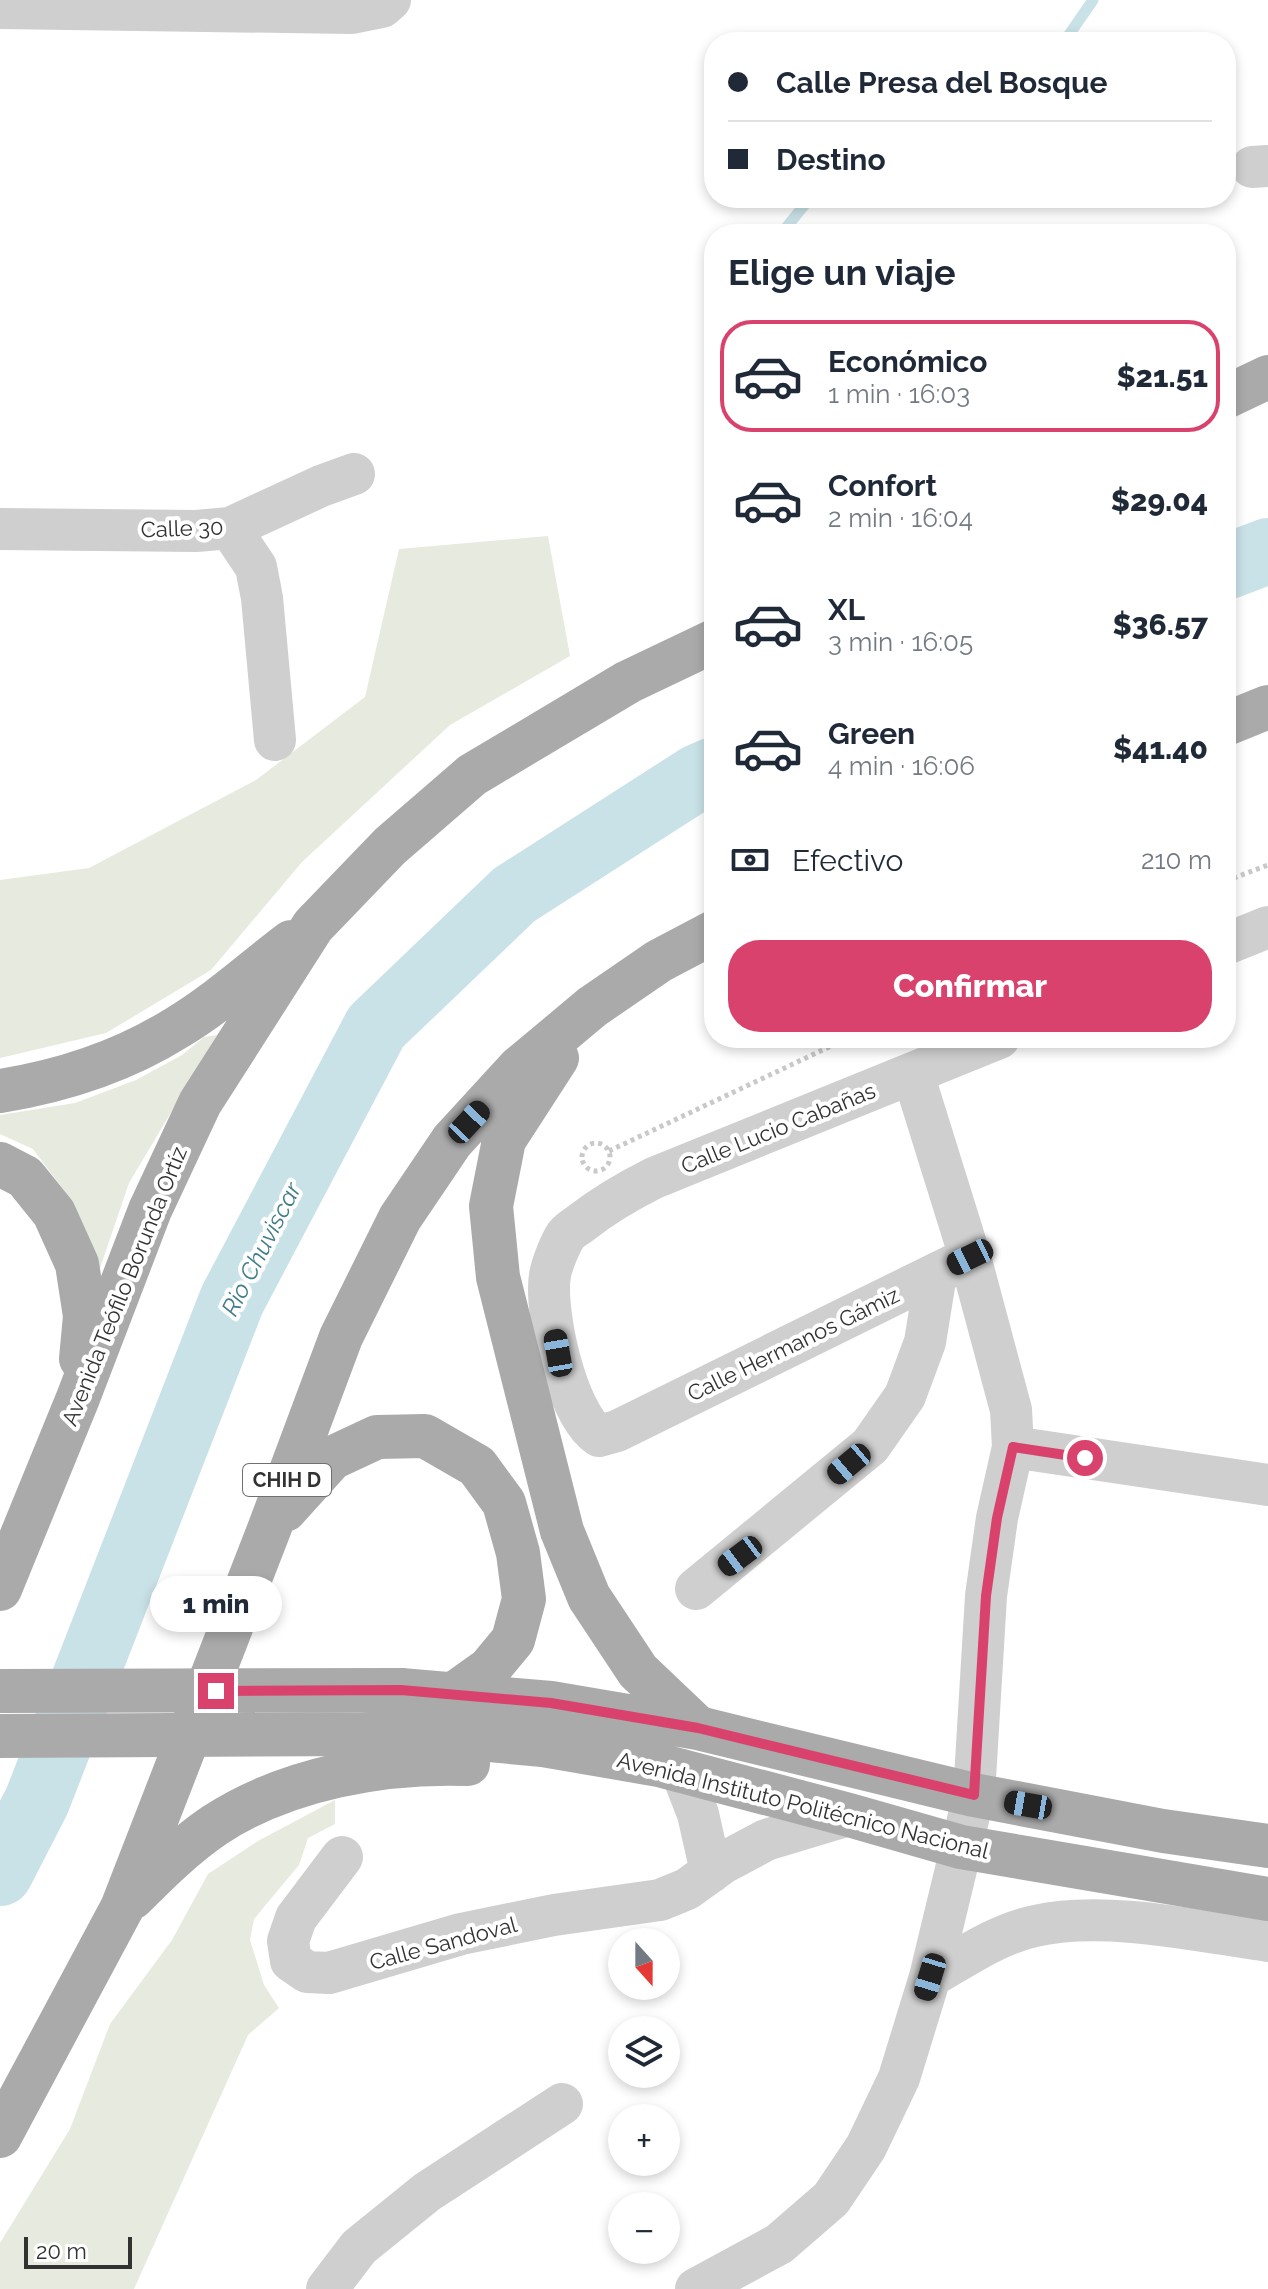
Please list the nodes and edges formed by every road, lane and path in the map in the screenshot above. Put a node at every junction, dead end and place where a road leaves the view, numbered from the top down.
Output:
1 (371, 6) edge
2 (0, 8) edge
3 (1268, 377) edge
4 (1236, 392) edge
5 (354, 474) dead end
6 (230, 528) junction
7 (0, 529) edge
8 (704, 646) edge
9 (1268, 707) edge
10 (1236, 720) edge
11 (275, 740) dead end
12 (1268, 865) edge
13 (1236, 877) edge
14 (313, 926) junction
15 (1268, 927) edge
16 (704, 937) edge
17 (1236, 940) edge
18 (592, 1007) junction
19 (827, 1048) edge
20 (975, 1048) edge
21 (913, 1074) junction
22 (0, 1091) edge
23 (609, 1151) junction
24 (0, 1164) edge
25 (953, 1266) junction
26 (78, 1398) junction
27 (617, 1431) joint
28 (1013, 1447) junction
29 (1268, 1485) edge
30 (270, 1527) junction
31 (0, 1589) edge
32 (696, 1589) dead end
33 (0, 1691) edge
34 (454, 1694) junction
35 (698, 1728) junction
36 (0, 1736) edge
37 (670, 1767) junction
38 (974, 1795) junction
39 (849, 1815) junction
40 (1268, 1846) edge
41 (961, 1847) junction
42 (342, 1857) dead end
43 (711, 1872) junction
44 (1268, 1899) edge
45 (122, 1908) junction
46 (1268, 1941) edge
47 (930, 1977) junction
48 (562, 2104) dead end
49 (0, 2136) edge
50 (327, 2289) edge
51 (696, 2289) edge

1 - 2 street
3 - 4 main road
5 - 6 street, Calle 30
6 - 7 street, Calle 30
6 - 11 street
8 - 14 main road, Avenida Teófilo Borunda Ortíz
9 - 10 main road
12 - 13 path
14 - 22 main road
14 - 26 main road, Avenida Teófilo Borunda Ortíz
15 - 17 street
16 - 18 main road, CHIH D
18 - 30 main road, CHIH D
18 - 35 main road
19 - 23 path
20 - 21 street, Calle Lucio Cabañas
21 - 25 street
21 - 27 street, Calle Lucio Cabañas
23 - 23 path
24 - 26 main road
25 - 27 street, Calle Hermanos Gámiz
25 - 28 street
25 - 32 street
26 - 31 main road, Avenida Teófilo Borunda Ortíz
28 - 29 street
28 - 38 street
30 - 34 main road
30 - 45 main road, CHIH D
33 - 34 main road, Avenida Instituto Politécnico Nacional, bridge
34 - 35 main road, Avenida Instituto Politécnico Nacional
35 - 38 main road, Avenida Instituto Politécnico Nacional
36 - 37 main road, Avenida Instituto Politécnico Nacional, bridge
37 - 39 main road, Avenida Instituto Politécnico Nacional
37 - 43 street
37 - 45 main road
38 - 40 main road, Avenida Instituto Politécnico Nacional
38 - 41 street
39 - 41 main road, Avenida Instituto Politécnico Nacional
39 - 43 street, Calle Sandoval
41 - 44 main road, Avenida Instituto Politécnico Nacional
41 - 47 street
42 - 43 street, Calle Sandoval
45 - 49 main road, CHIH D
46 - 47 street
47 - 51 street
48 - 50 street

